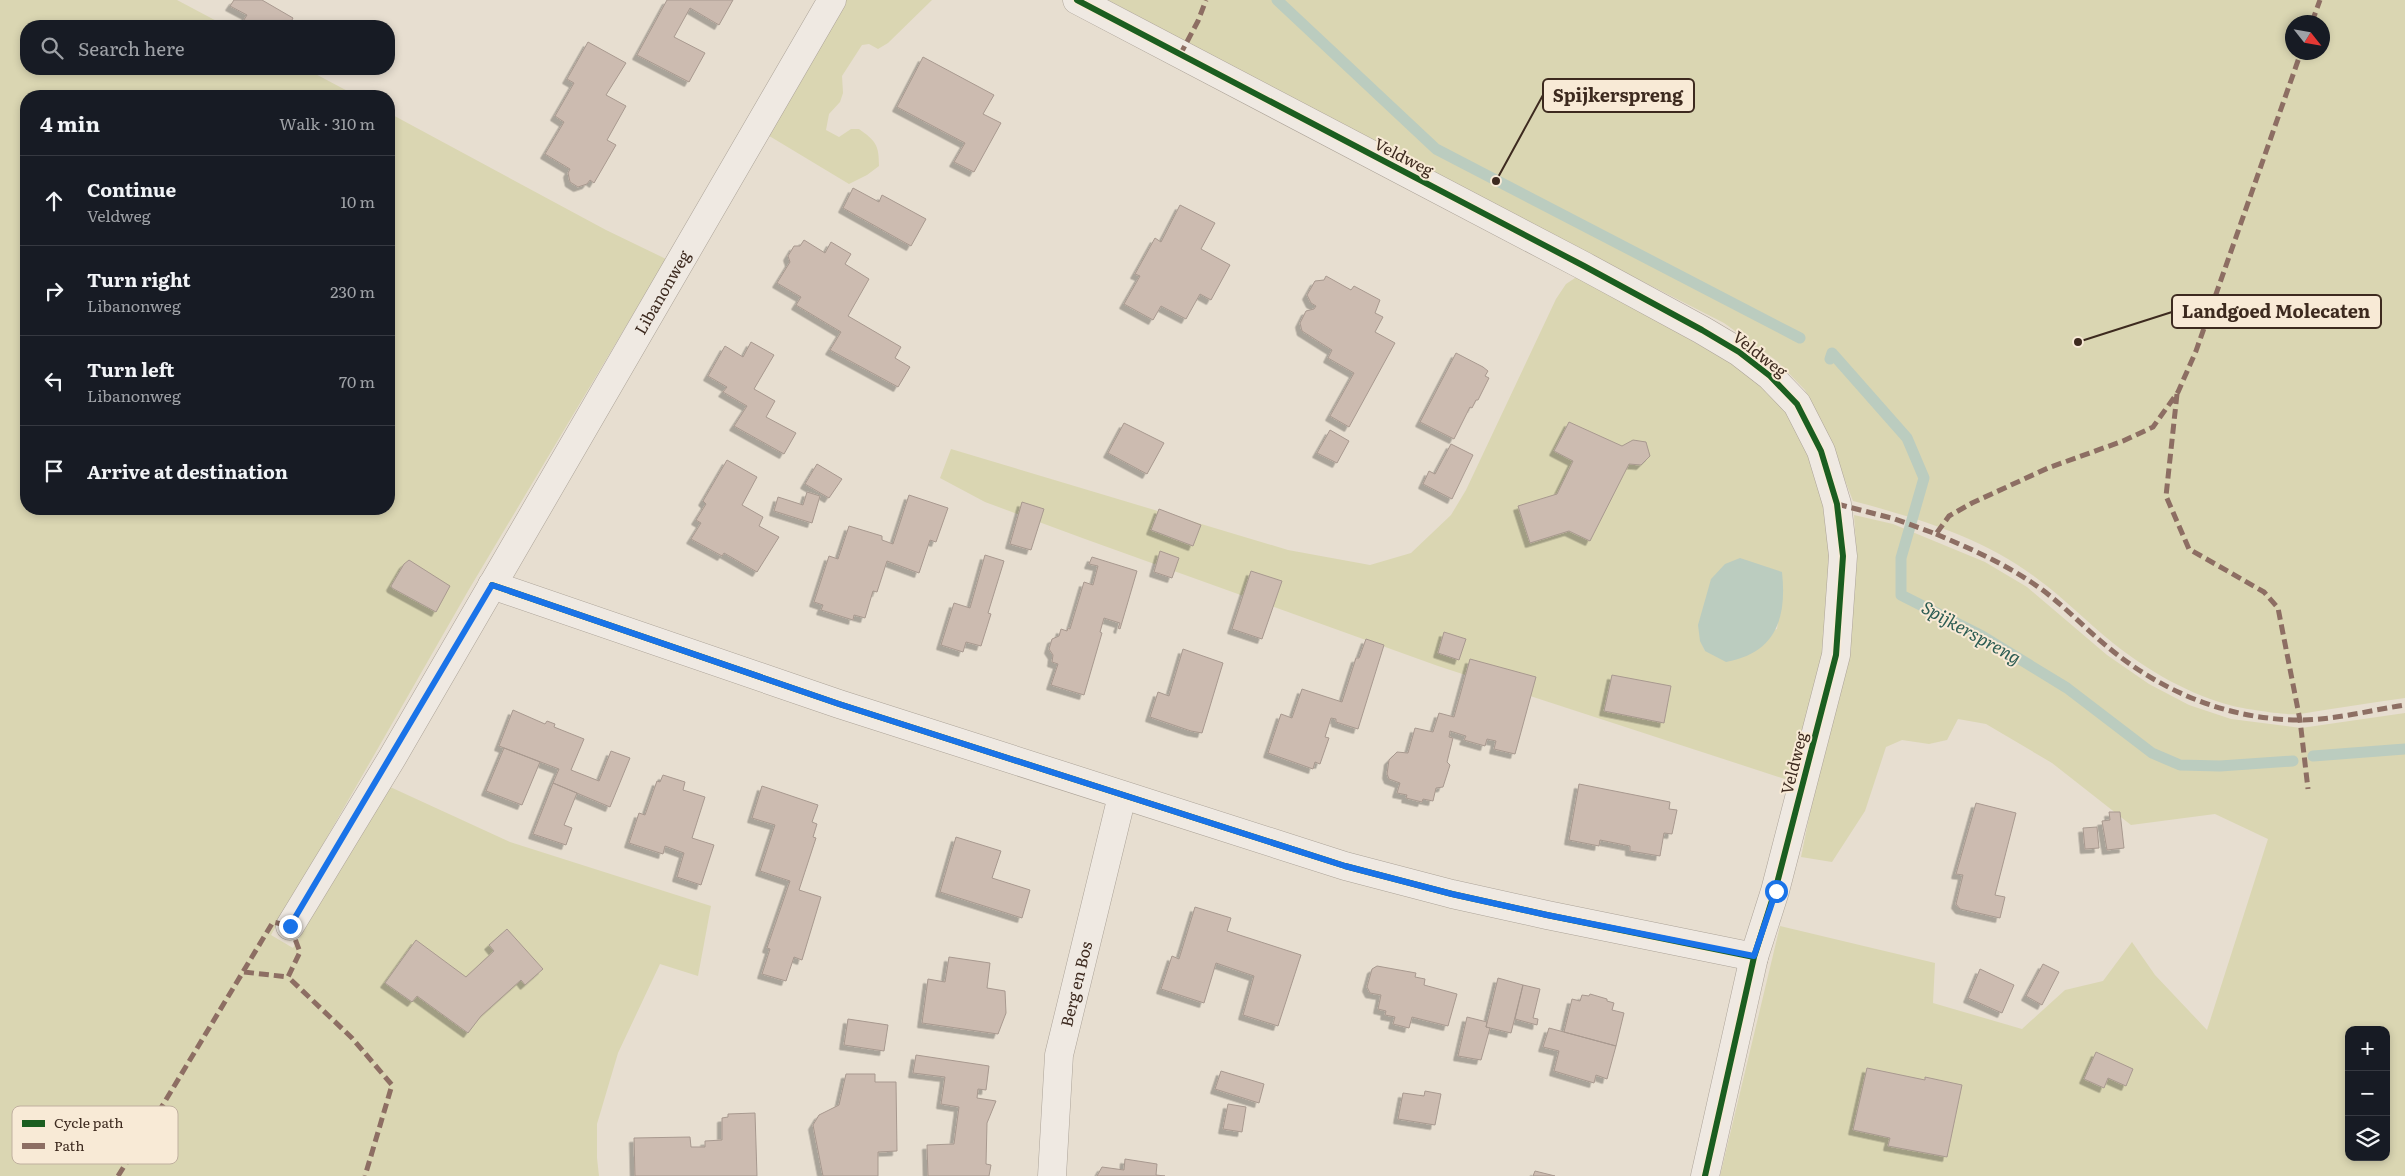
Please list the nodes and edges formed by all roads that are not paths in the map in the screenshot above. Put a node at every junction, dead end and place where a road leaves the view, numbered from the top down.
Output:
1 (832, 0) edge
2 (1077, 0) edge
3 (492, 585) junction
4 (1122, 796) junction
5 (290, 926) dead end
6 (1754, 956) junction
7 (1052, 1176) edge
8 (1705, 1176) edge

1 - 3 street, Libanonweg
2 - 6 street, Veldweg
3 - 4 street
3 - 5 street, Libanonweg
4 - 6 street
4 - 7 street, Berg en Bos
6 - 8 street, Veldweg

